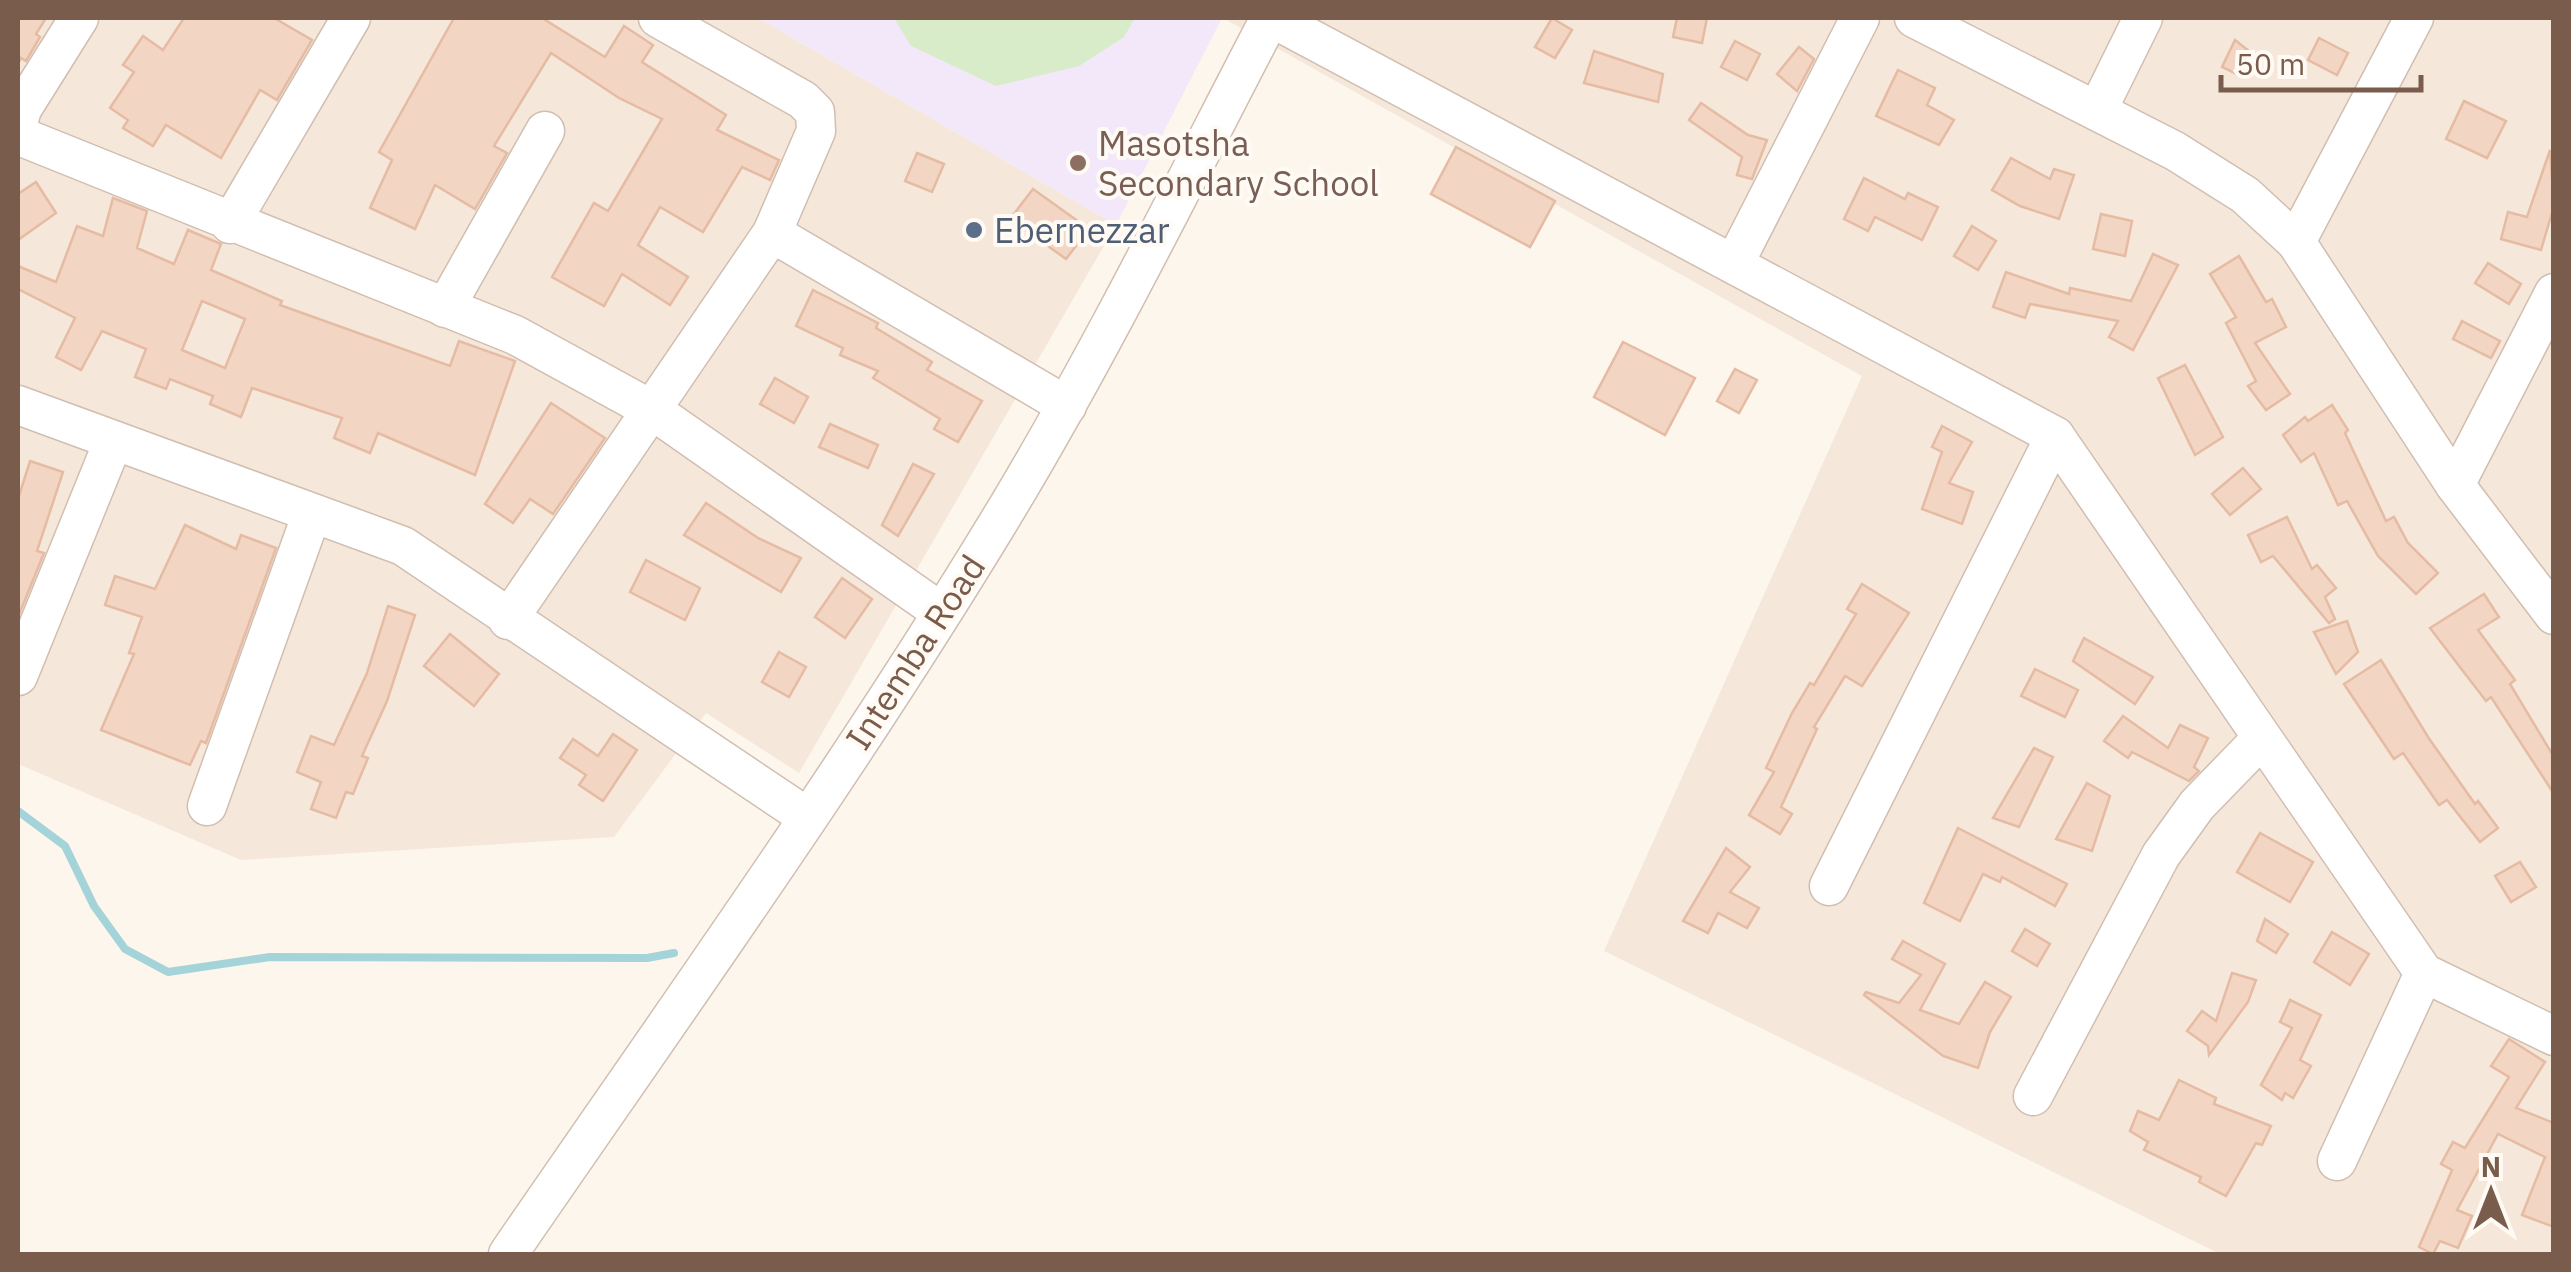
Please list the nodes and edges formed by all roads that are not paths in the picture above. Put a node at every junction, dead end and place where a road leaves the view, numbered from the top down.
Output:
1 (79, 18) edge
2 (352, 18) edge
3 (658, 18) edge
4 (1271, 18) edge
5 (1860, 18) edge
6 (1914, 18) edge
7 (2143, 18) edge
8 (2414, 18) edge
9 (2098, 109) junction
10 (545, 130) dead end
11 (230, 224) junction
12 (772, 232) junction
13 (2296, 242) junction
14 (1734, 264) junction
15 (2554, 292) edge
16 (446, 308) junction
17 (18, 405) edge
18 (1067, 406) junction
19 (652, 410) junction
20 (2055, 436) junction
21 (112, 442) junction
22 (2456, 485) junction
23 (310, 516) junction
24 (941, 612) junction
25 (2554, 615) edge
26 (508, 620) junction
27 (18, 676) edge
28 (2262, 738) junction
29 (207, 806) dead end
30 (807, 817) junction
31 (1830, 886) dead end
32 (2424, 972) junction
33 (2554, 1036) edge
34 (2032, 1096) dead end
35 (2337, 1162) dead end
36 (508, 1254) edge

1 - 11 street
2 - 11 street
3 - 12 street
4 - 14 street
4 - 18 street, Intemba Road
5 - 14 street
6 - 9 street
7 - 9 street
8 - 13 street
9 - 13 street
10 - 16 street
11 - 16 street
12 - 18 street
12 - 19 street
13 - 22 street
14 - 20 street
15 - 22 street
16 - 19 street
17 - 21 street
18 - 24 street, Intemba Road
19 - 24 street
19 - 26 street
20 - 28 street
20 - 31 street
21 - 23 street
21 - 27 street
22 - 25 street
23 - 26 street
23 - 29 street
24 - 30 street, Intemba Road
26 - 30 street
28 - 32 street
28 - 34 street
30 - 36 street, Intemba Road
32 - 33 street
32 - 35 street

